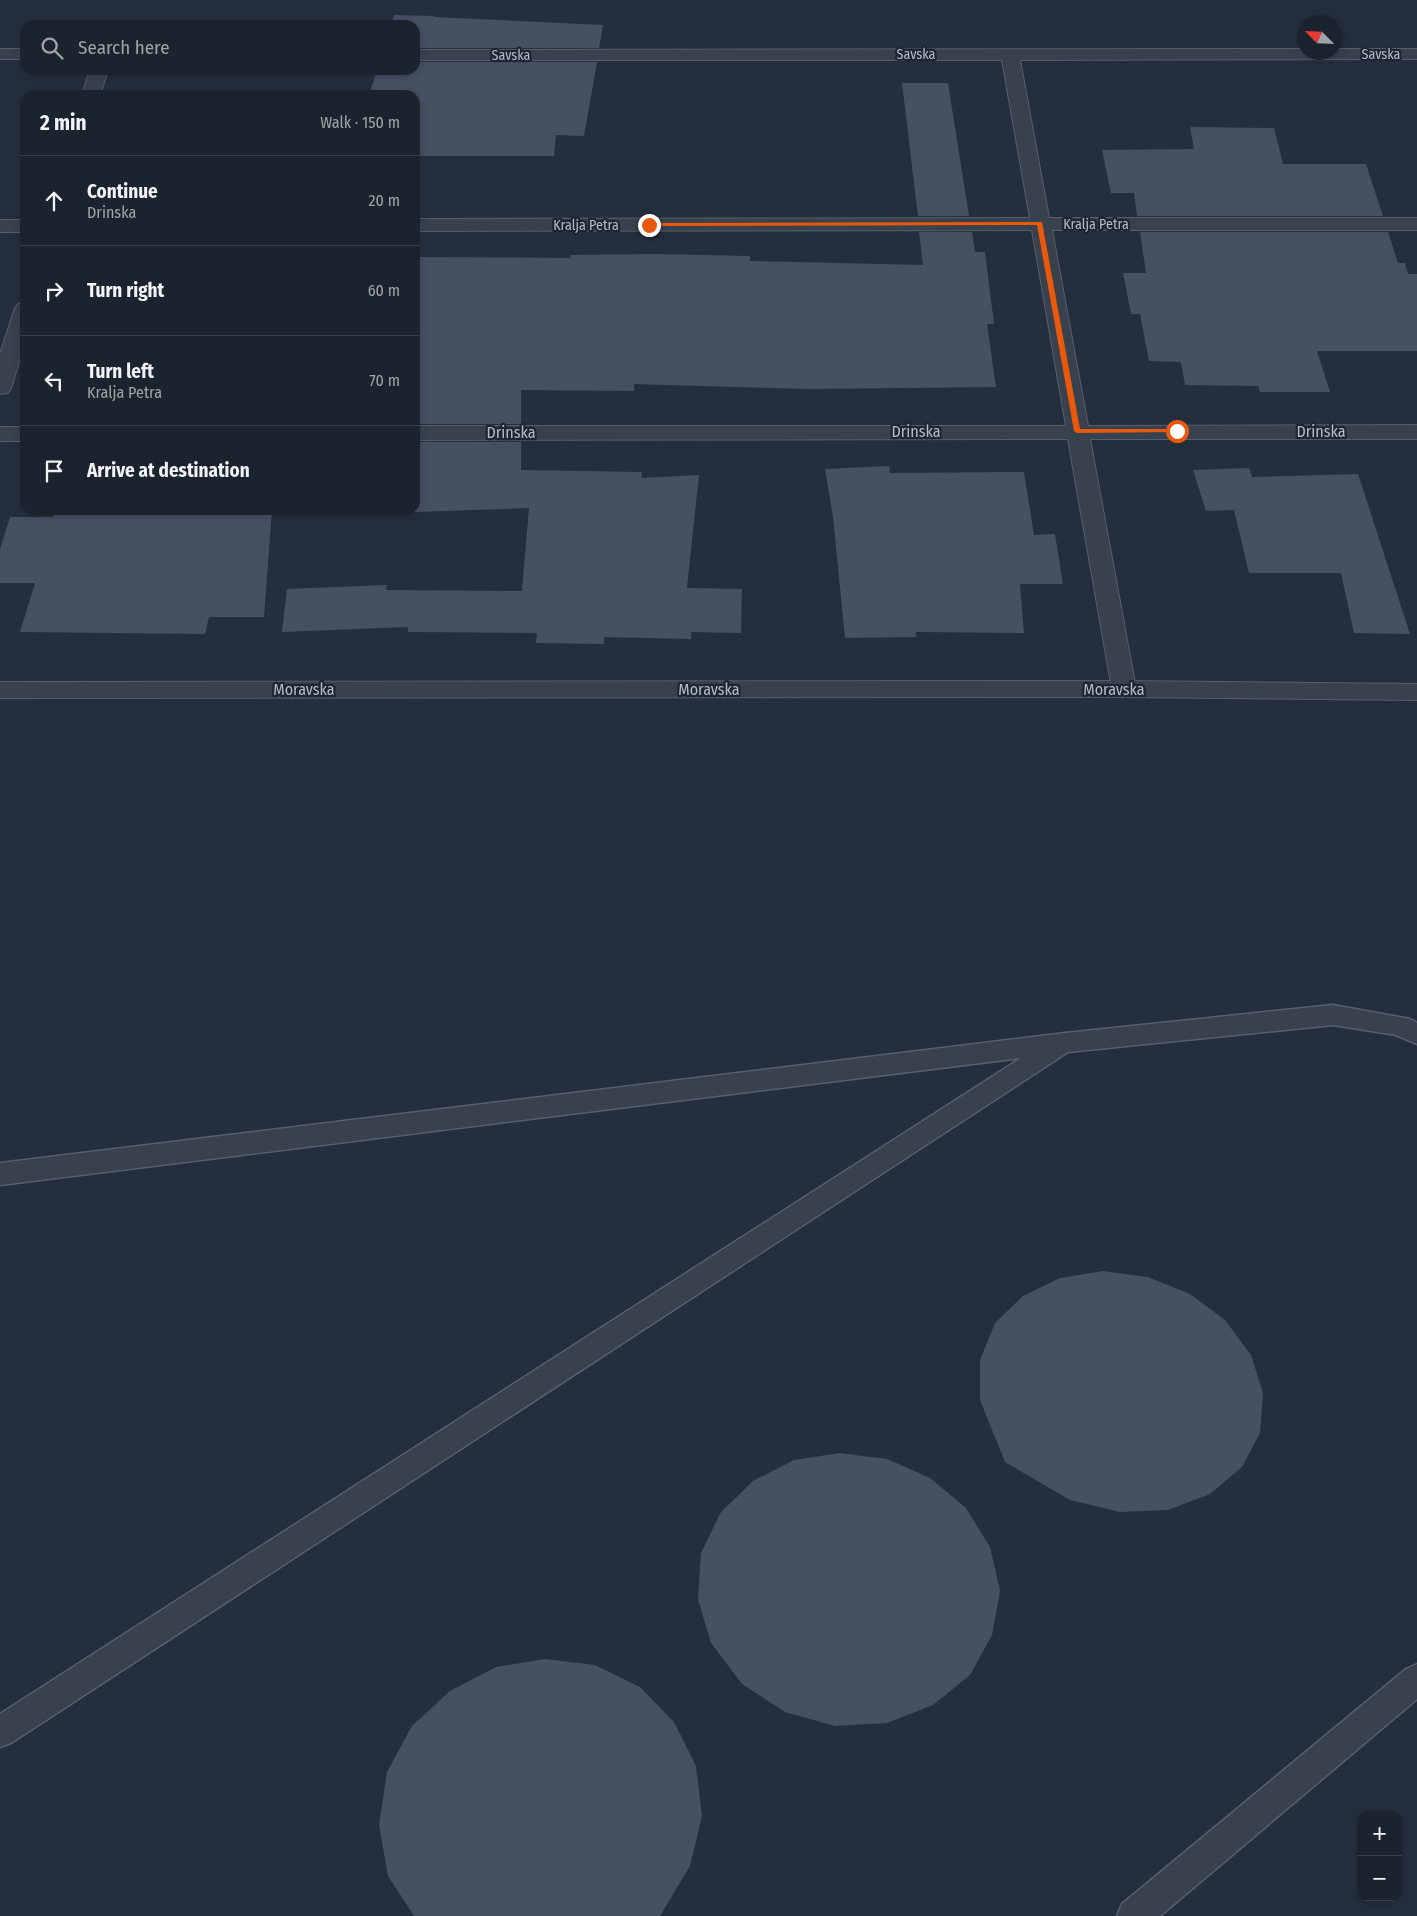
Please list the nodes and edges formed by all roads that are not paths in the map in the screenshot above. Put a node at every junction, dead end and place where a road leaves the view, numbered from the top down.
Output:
1 (0, 54) edge
2 (20, 54) edge
3 (1010, 54) junction
4 (1417, 54) edge
5 (420, 55) edge
6 (97, 75) edge
7 (93, 90) edge
8 (1040, 224) junction
9 (1417, 224) edge
10 (420, 225) edge
11 (0, 226) edge
12 (20, 226) edge
13 (20, 324) edge
14 (0, 388) edge
15 (1077, 431) junction
16 (1417, 432) edge
17 (420, 433) edge
18 (0, 434) edge
19 (20, 434) edge
20 (1124, 689) junction
21 (0, 690) edge
22 (1417, 692) edge
23 (1417, 1034) edge
24 (1065, 1043) junction
25 (0, 1174) edge
26 (1417, 1679) edge
27 (0, 1732) edge
28 (1134, 1916) edge

1 - 2 street
3 - 4 street, Savska
3 - 5 street, Savska
3 - 8 street
6 - 7 street
8 - 9 street, Kralja Petra
8 - 10 street, Kralja Petra
8 - 15 street
11 - 12 street
13 - 14 street
15 - 16 street, Drinska
15 - 17 street, Drinska
15 - 20 street
18 - 19 street
20 - 21 street, Moravska
20 - 22 street, Moravska
23 - 24 lane
24 - 25 lane
24 - 27 lane
26 - 28 lane

